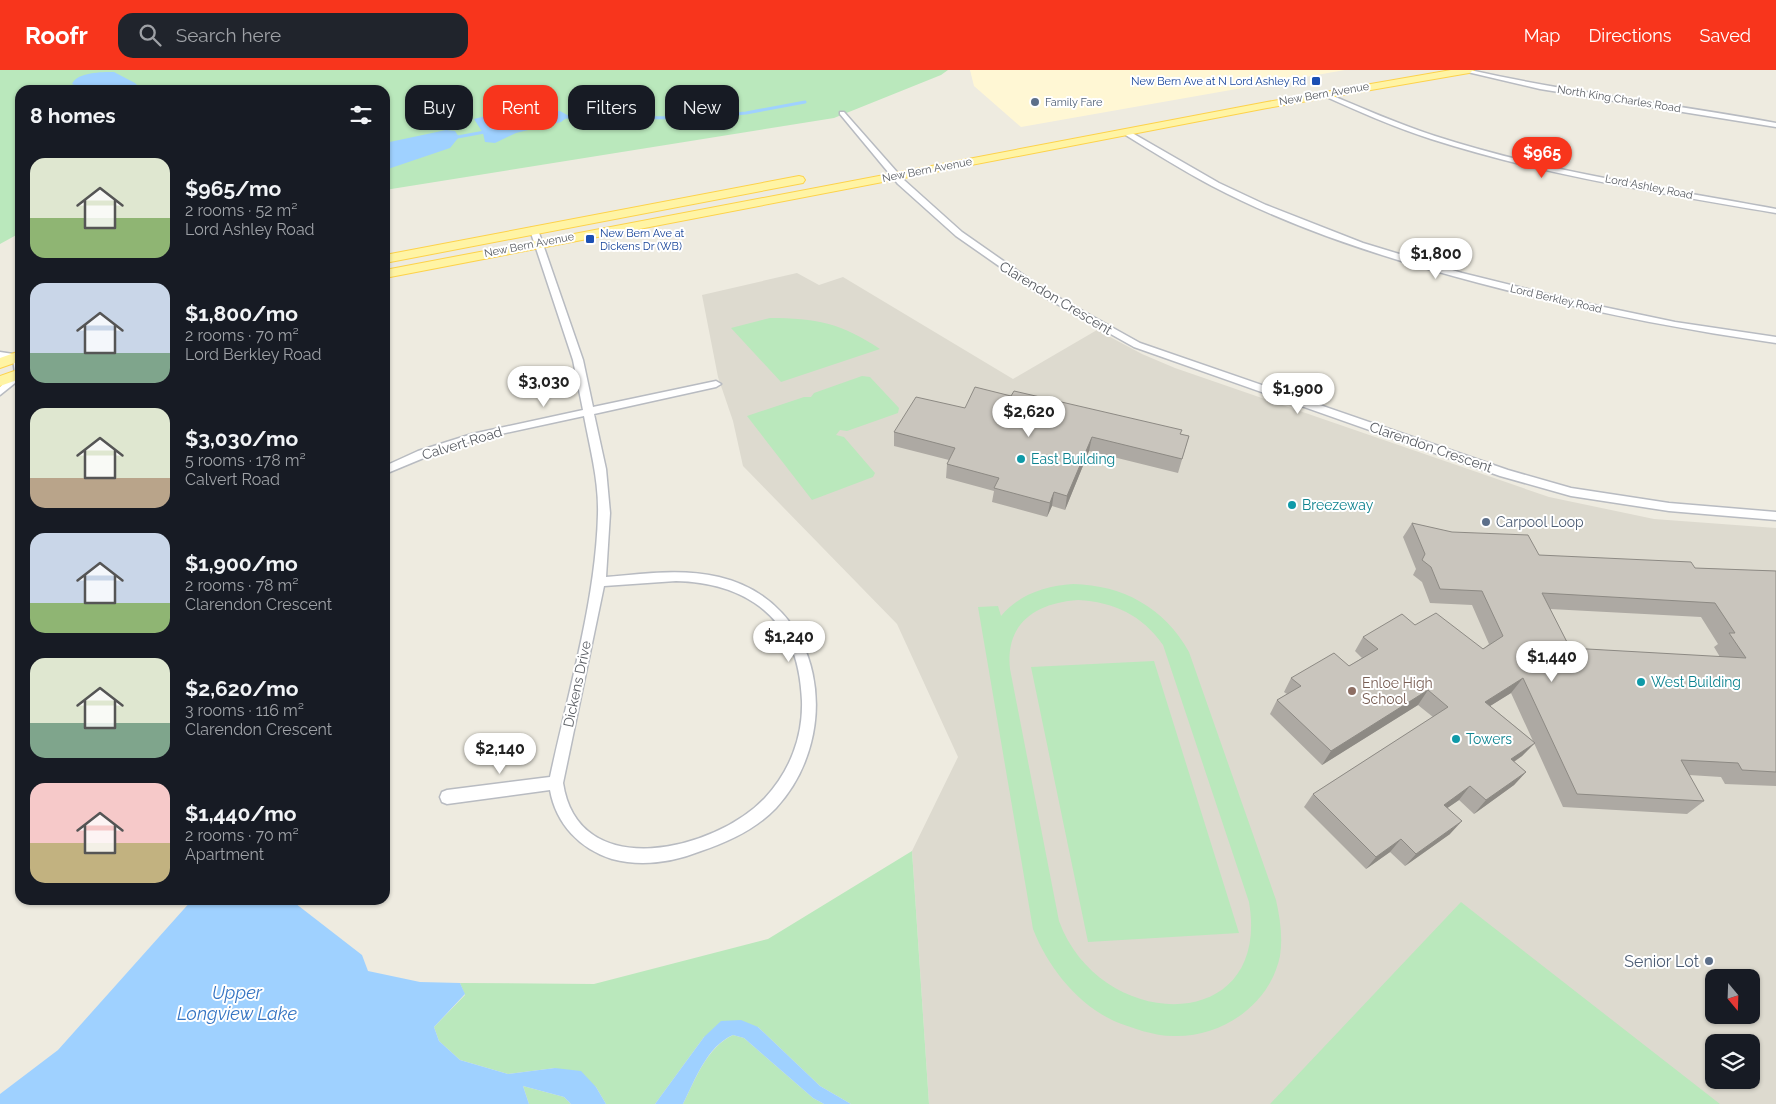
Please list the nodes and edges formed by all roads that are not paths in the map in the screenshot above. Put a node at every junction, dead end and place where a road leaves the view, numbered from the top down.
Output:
1 (1463, 70) edge
2 (1469, 70) edge
3 (1363, 77) dead end
4 (1304, 86) dead end
5 (1269, 93) dead end
6 (1324, 94) junction
7 (1180, 110) junction
8 (1237, 111) junction
9 (842, 113) dead end
10 (1109, 123) junction
11 (1776, 125) edge
12 (1127, 132) junction
13 (976, 148) dead end
14 (1041, 148) junction
15 (900, 162) dead end
16 (879, 166) junction
17 (895, 176) junction
18 (810, 178) dead end
19 (1776, 211) edge
20 (534, 230) junction
21 (539, 243) junction
22 (390, 258) edge
23 (390, 273) edge
24 (1776, 340) edge
25 (0, 355) edge
26 (15, 356) edge
27 (15, 357) edge
28 (0, 363) edge
29 (15, 376) edge
30 (15, 378) edge
31 (0, 381) edge
32 (716, 384) dead end
33 (0, 392) edge
34 (587, 412) junction
35 (390, 468) edge
36 (1776, 516) edge
37 (599, 582) junction
38 (556, 783) junction
39 (447, 797) dead end

1 - 2 main road, New Bern Avenue
1 - 6 main road, New Bern Avenue
1 - 11 street, North King Charles Road
3 - 6 main road
4 - 8 main road
5 - 7 main road, New Bern Avenue
6 - 8 main road, New Bern Avenue
6 - 19 street, Lord Ashley Road
7 - 10 main road, New Bern Avenue
7 - 12 main road
8 - 12 main road, New Bern Avenue
9 - 16 street, Clarendon Crescent
10 - 13 main road, New Bern Avenue
10 - 14 main road
12 - 14 main road, New Bern Avenue
12 - 24 street, Lord Berkley Road
14 - 17 main road, New Bern Avenue
15 - 16 main road, New Bern Avenue
16 - 17 street, Clarendon Crescent
17 - 21 main road, New Bern Avenue
17 - 36 street, Clarendon Crescent
18 - 20 main road, New Bern Avenue
20 - 21 street, Dickens Drive
20 - 22 main road, New Bern Avenue
21 - 23 main road, New Bern Avenue
21 - 34 street, Dickens Drive
25 - 26 street
27 - 28 main road
29 - 31 main road
30 - 33 street
32 - 34 street, Calvert Road
34 - 35 street, Calvert Road
34 - 37 street, Dickens Drive
37 - 38 street, Dickens Drive
37 - 38 street, Dickens Drive
38 - 39 street

